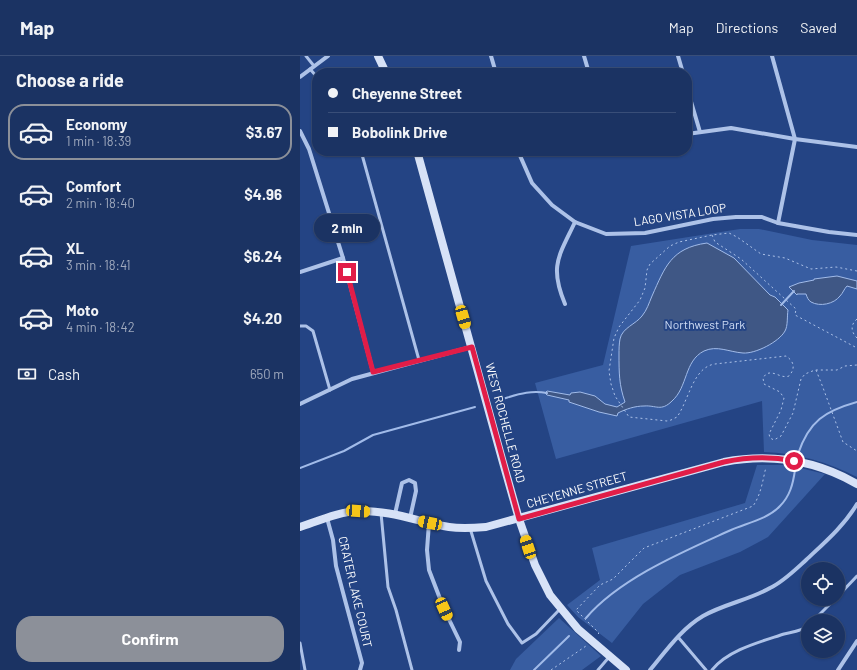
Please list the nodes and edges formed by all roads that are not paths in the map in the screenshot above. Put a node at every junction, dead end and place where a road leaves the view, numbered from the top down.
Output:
1 (306, 56) edge
2 (328, 56) edge
3 (378, 56) edge
4 (491, 56) edge
5 (584, 56) edge
6 (678, 56) edge
7 (772, 56) edge
8 (312, 67) junction
9 (384, 68) edge
10 (495, 68) edge
11 (588, 68) edge
12 (681, 68) edge
13 (300, 77) edge
14 (692, 105) edge
15 (300, 131) edge
16 (700, 132) junction
17 (692, 133) edge
18 (795, 139) junction
19 (857, 147) edge
20 (362, 156) edge
21 (418, 156) edge
22 (520, 156) edge
23 (575, 222) junction
24 (778, 223) junction
25 (857, 235) edge
26 (343, 258) junction
27 (300, 272) edge
28 (565, 304) dead end
29 (300, 326) edge
30 (472, 347) junction
31 (420, 360) junction
32 (373, 372) junction
33 (330, 390) junction
34 (300, 404) edge
35 (857, 484) edge
36 (857, 504) edge
37 (381, 513) junction
38 (394, 516) junction
39 (327, 518) junction
40 (410, 519) junction
41 (519, 519) junction
42 (430, 523) junction
43 (300, 527) edge
44 (470, 528) junction
45 (857, 576) edge
46 (845, 589) edge
47 (828, 606) edge
48 (560, 608) junction
49 (820, 614) edge
50 (801, 629) edge
51 (678, 637) junction
52 (857, 641) edge
53 (300, 642) edge
54 (459, 650) dead end
55 (610, 656) junction
56 (305, 670) edge
57 (360, 670) edge
58 (412, 670) edge
59 (598, 670) edge
60 (626, 670) edge
61 (650, 670) edge
62 (706, 670) edge
63 (712, 670) edge
64 (838, 670) edge

1 - 8 lane
2 - 8 street
3 - 9 street
4 - 10 street
5 - 11 street
6 - 12 street
7 - 18 street
8 - 13 street
14 - 16 street
15 - 26 street
16 - 17 street
16 - 18 street
18 - 19 street
18 - 24 street
20 - 31 lane
21 - 30 street, WEST ROCHELLE ROAD
22 - 23 street, LAGO VISTA LOOP
23 - 24 street, LAGO VISTA LOOP
23 - 28 street
24 - 25 street, LAGO VISTA LOOP
26 - 27 street
26 - 32 street
29 - 33 lane
30 - 31 street
30 - 41 street, WEST ROCHELLE ROAD
31 - 32 street
32 - 33 street
33 - 34 street
35 - 41 street, CHEYENNE STREET
36 - 51 street
37 - 38 street, CHEYENNE STREET
37 - 39 street, CHEYENNE STREET
37 - 58 lane
38 - 40 street, CHEYENNE STREET
38 - 40 street
39 - 43 street, CHEYENNE STREET
39 - 57 street, CRATER LAKE COURT
40 - 42 street, CHEYENNE STREET
41 - 44 street, CHEYENNE STREET
41 - 48 street, WEST ROCHELLE ROAD
42 - 44 street, CHEYENNE STREET
42 - 54 street
44 - 48 lane
45 - 46 lane
47 - 49 lane
48 - 55 street, WEST ROCHELLE ROAD
50 - 63 lane
51 - 61 street
51 - 62 lane
52 - 64 street
53 - 56 lane
55 - 59 lane
55 - 60 street, WEST ROCHELLE ROAD

